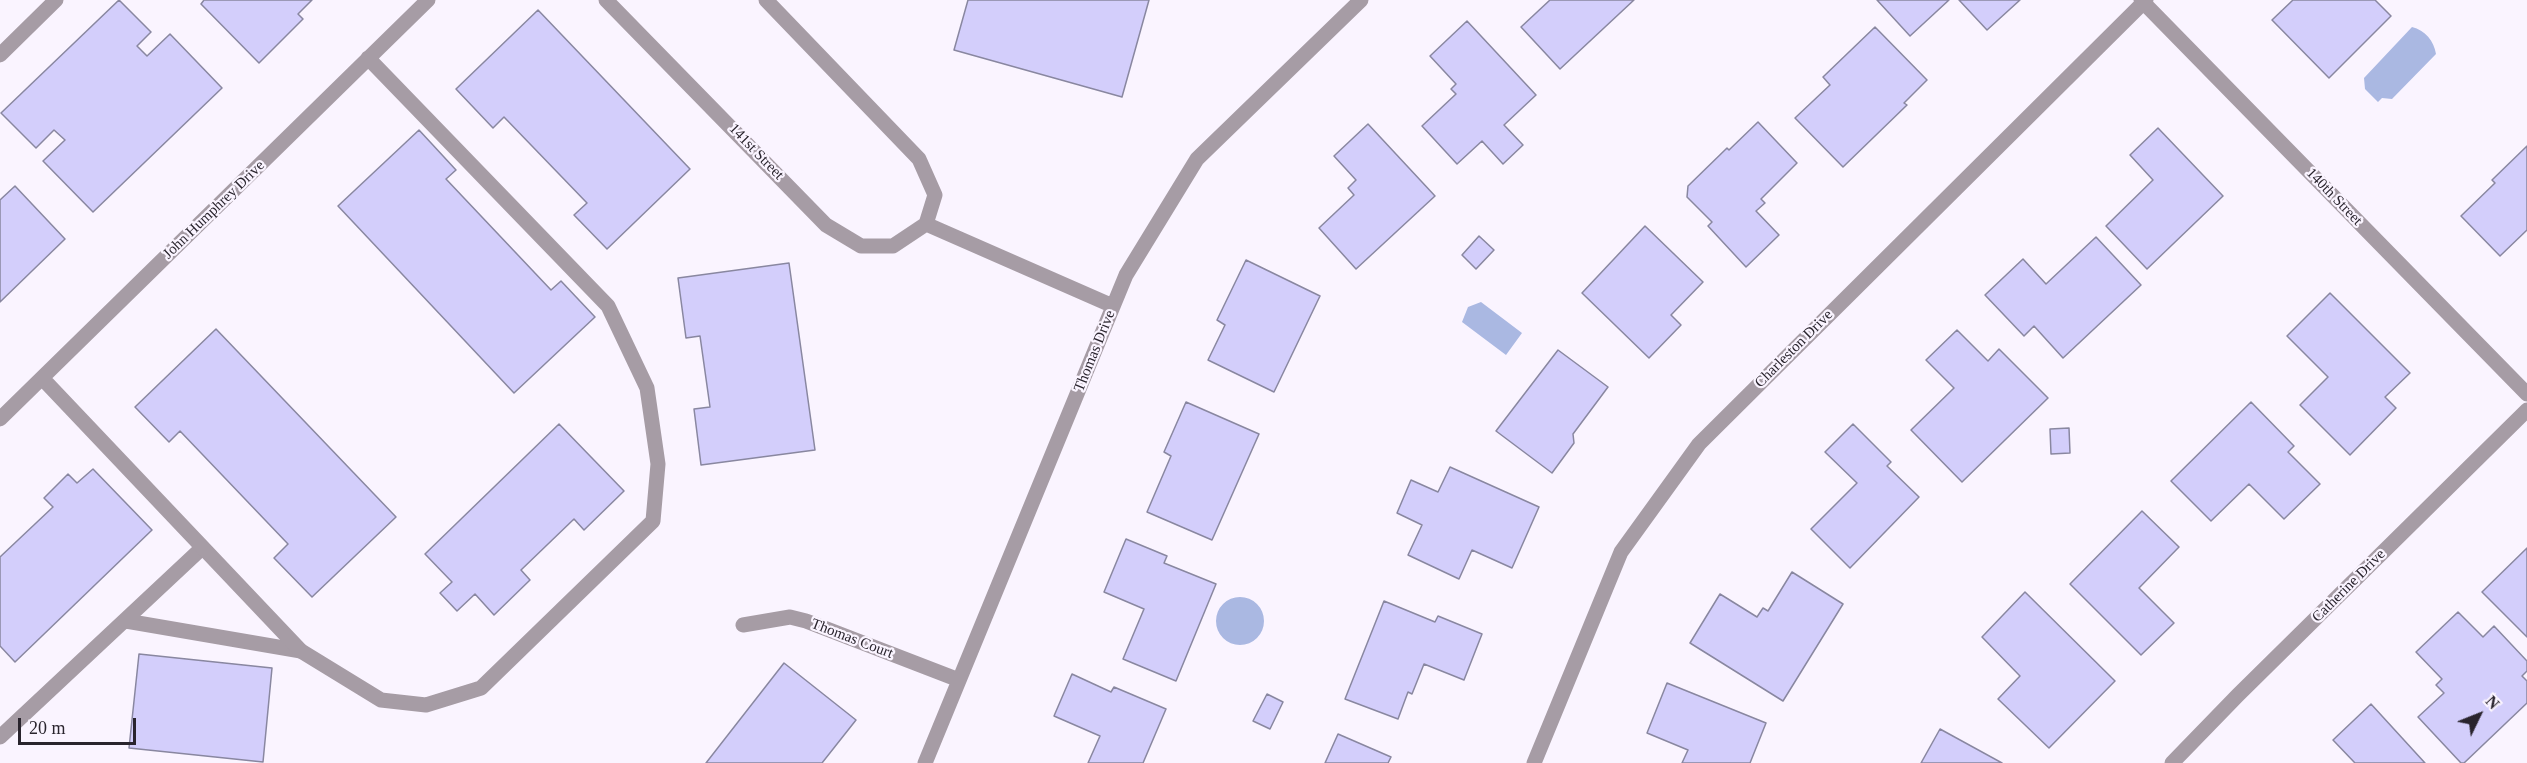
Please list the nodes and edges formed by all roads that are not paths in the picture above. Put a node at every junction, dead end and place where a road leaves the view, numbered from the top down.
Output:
1 (56, 0) edge
2 (428, 0) edge
3 (606, 0) edge
4 (766, 0) edge
5 (1360, 0) edge
6 (2144, 1) edge
7 (0, 55) edge
8 (368, 58) junction
9 (926, 224) junction
10 (1113, 306) junction
11 (42, 378) junction
12 (2527, 394) edge
13 (2527, 410) edge
14 (0, 419) edge
15 (202, 548) junction
16 (126, 621) junction
17 (743, 626) dead end
18 (301, 651) junction
19 (959, 680) junction
20 (0, 737) edge
21 (925, 763) edge
22 (1534, 763) edge
23 (2172, 763) edge

1 - 7 street
2 - 8 street, John Humphrey Drive
3 - 9 street, 141st Street
4 - 9 street
5 - 10 street, Thomas Drive
6 - 12 street, 140th Street
6 - 22 street, Charleston Drive
8 - 11 street, John Humphrey Drive
8 - 18 street
9 - 10 street
10 - 19 street, Thomas Drive
11 - 14 street, John Humphrey Drive
11 - 15 street
13 - 23 street, Catherine Drive
15 - 16 street
15 - 18 street
16 - 18 street
16 - 20 street
17 - 19 street, Thomas Court
19 - 21 street, Thomas Drive

